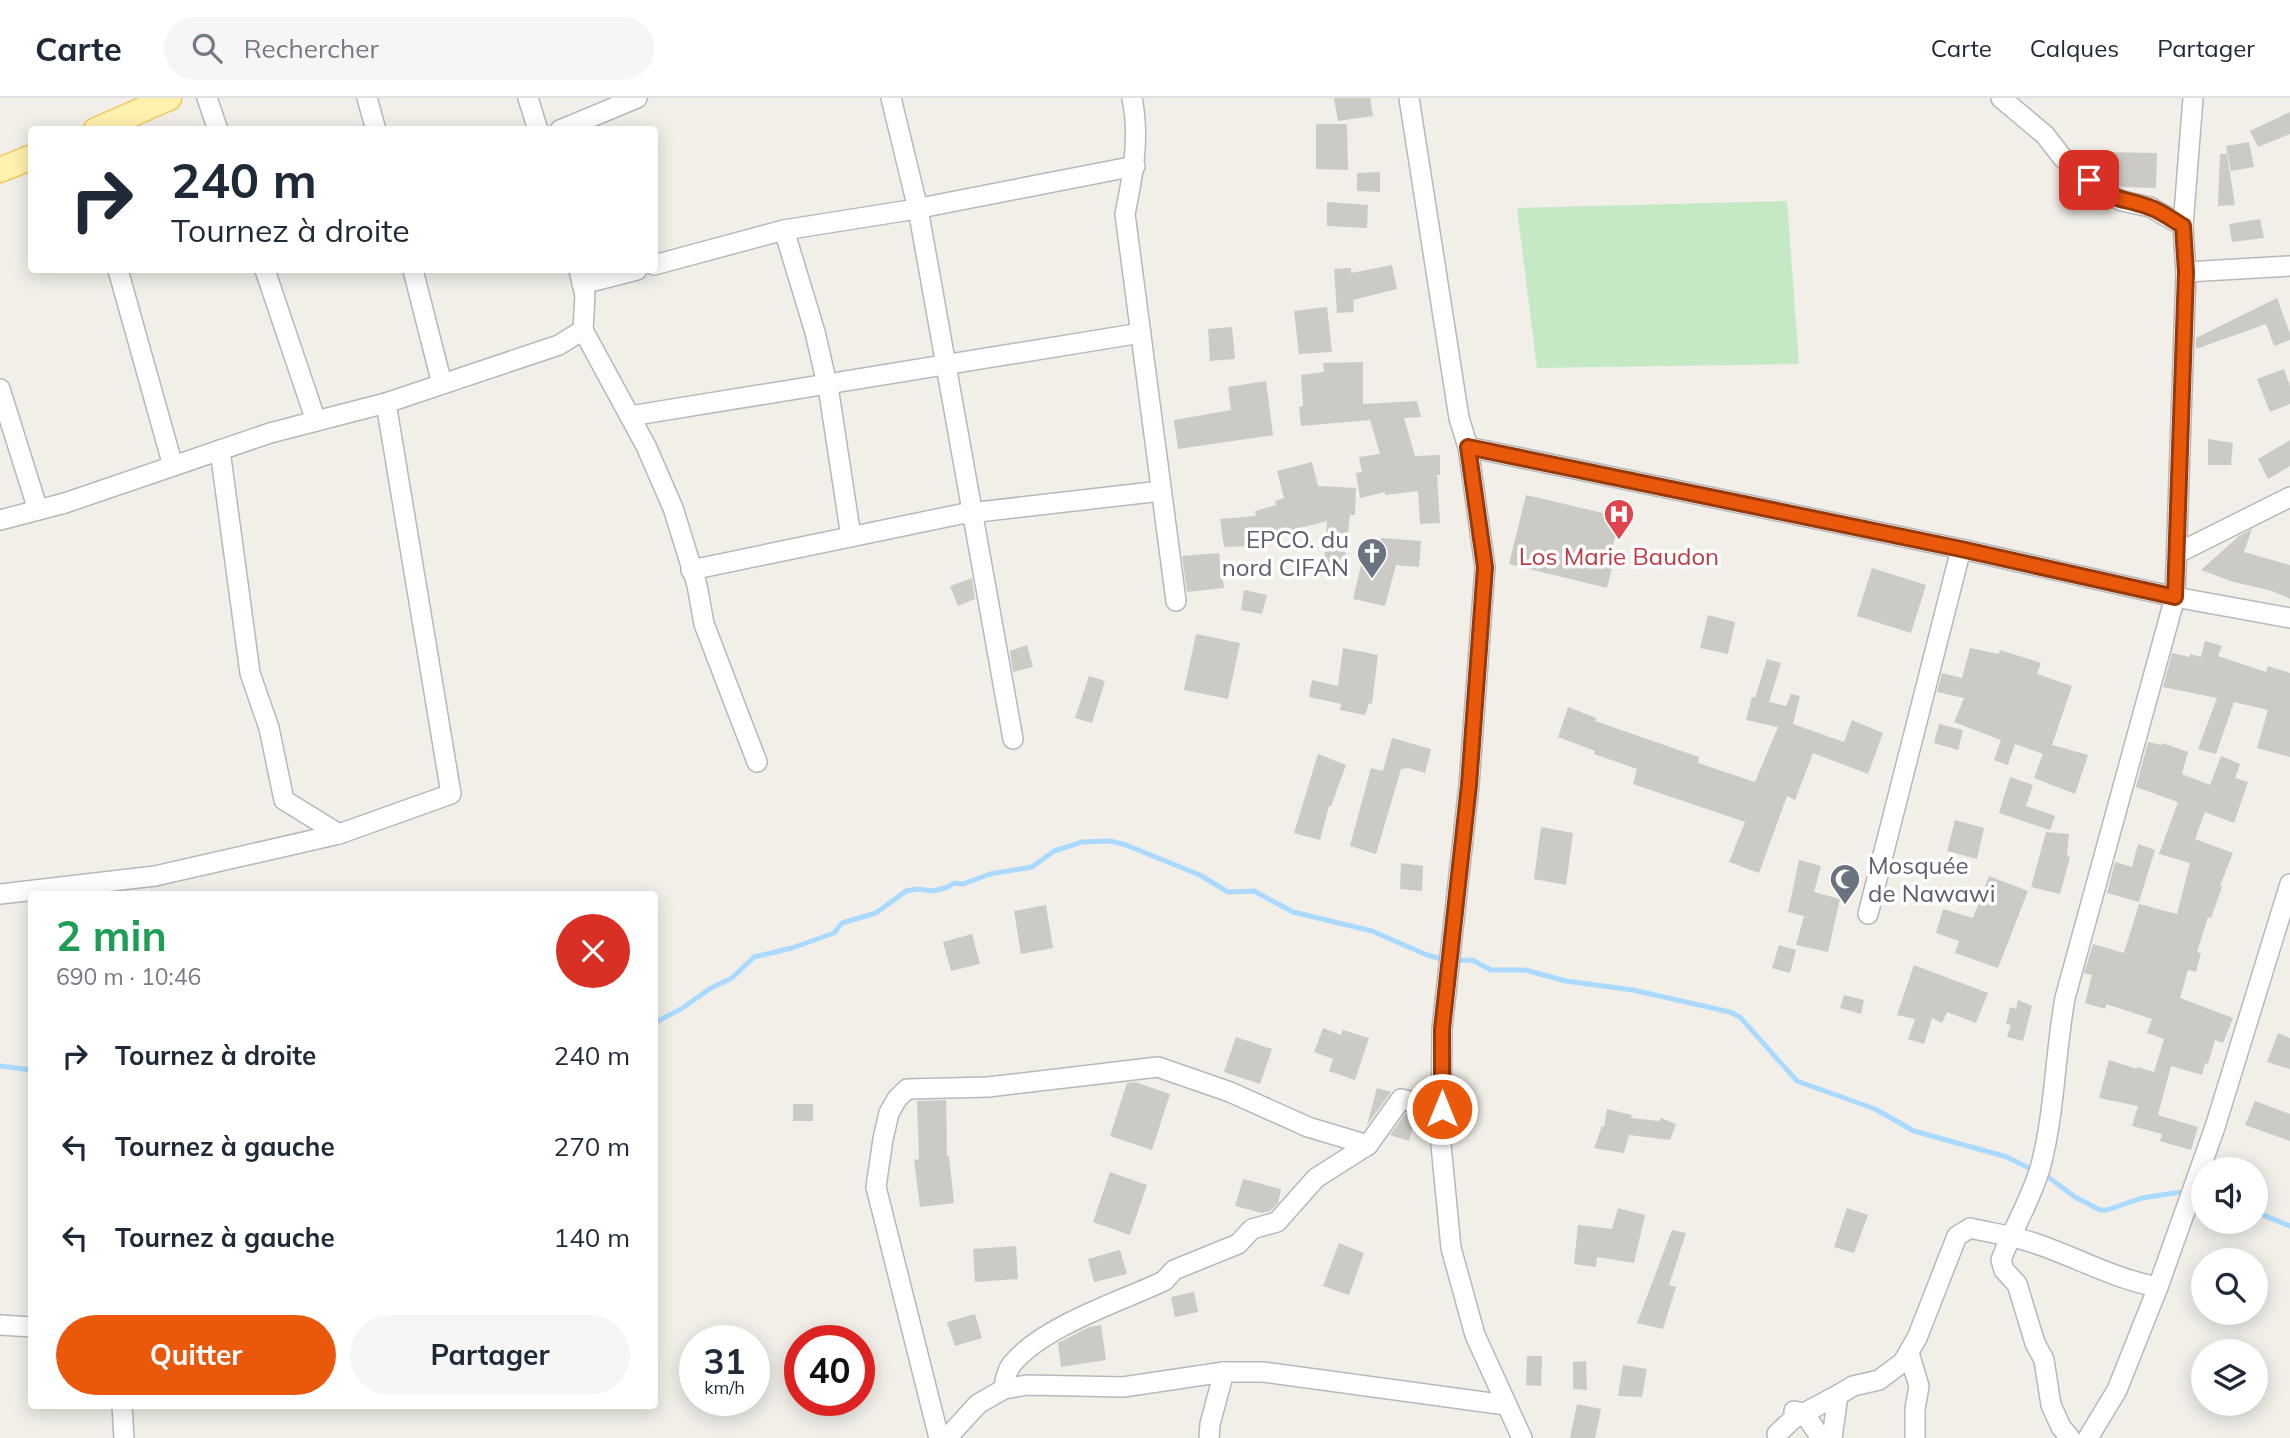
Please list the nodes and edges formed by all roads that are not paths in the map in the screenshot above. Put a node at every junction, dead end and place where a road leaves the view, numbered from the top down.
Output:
1 (169, 98) edge
2 (207, 98) edge
3 (367, 98) edge
4 (528, 98) edge
5 (637, 98) edge
6 (891, 98) edge
7 (1132, 98) edge
8 (1409, 98) edge
9 (2001, 98) edge
10 (2193, 98) edge
11 (105, 126) edge
12 (217, 126) edge
13 (375, 126) edge
14 (537, 126) edge
15 (570, 126) edge
16 (28, 159) edge
17 (1135, 166) junction
18 (0, 170) edge
19 (918, 209) junction
20 (2183, 226) junction
21 (784, 230) junction
22 (658, 264) edge
23 (2290, 265) edge
24 (2186, 272) junction
25 (119, 273) edge
26 (266, 273) edge
27 (414, 273) edge
28 (613, 273) edge
29 (581, 277) edge
30 (583, 330) junction
31 (1141, 333) junction
32 (946, 365) junction
33 (442, 384) junction
34 (827, 384) junction
35 (0, 388) edge
36 (386, 403) junction
37 (630, 416) junction
38 (316, 421) junction
39 (1468, 447) junction
40 (220, 450) junction
41 (173, 466) junction
42 (1161, 491) junction
43 (2290, 497) edge
44 (38, 510) junction
45 (973, 513) junction
46 (0, 520) edge
47 (851, 537) junction
48 (1961, 549) junction
49 (2178, 554) junction
50 (691, 570) junction
51 (2175, 597) junction
52 (1176, 601) dead end
53 (2290, 618) edge
54 (1013, 739) dead end
55 (757, 762) dead end
56 (340, 834) junction
57 (2290, 884) edge
58 (0, 894) edge
59 (1868, 914) dead end
60 (1442, 1109) junction
61 (1368, 1145) junction
62 (2009, 1238) junction
63 (2158, 1287) junction
64 (0, 1325) edge
65 (28, 1327) edge
66 (1909, 1353) junction
67 (1224, 1372) junction
68 (1004, 1390) junction
69 (1838, 1395) junction
70 (1506, 1405) junction
71 (122, 1409) edge
72 (1798, 1412) junction
73 (1777, 1434) dead end
74 (124, 1438) edge
75 (939, 1438) edge
76 (947, 1438) edge
77 (1209, 1438) edge
78 (1522, 1438) edge
79 (1821, 1438) edge
80 (1832, 1438) edge
81 (1915, 1438) edge
82 (2070, 1438) edge
83 (2088, 1438) edge

1 - 11 main road
2 - 12 street
3 - 13 street
4 - 14 street
5 - 15 street
6 - 19 street
7 - 17 street
8 - 39 street
9 - 20 street
10 - 20 street
16 - 18 main road
17 - 19 street
17 - 31 street
19 - 21 street
19 - 32 street
20 - 24 street
21 - 22 street
21 - 34 street
23 - 24 street
24 - 49 street
25 - 41 street
26 - 38 street
27 - 33 street
28 - 29 street
29 - 30 street
30 - 33 street
30 - 37 street
31 - 32 street
31 - 42 street
32 - 34 street
32 - 45 street
33 - 36 street
34 - 37 street
34 - 47 street
35 - 44 street
36 - 38 street
36 - 56 street
37 - 50 street
38 - 40 street
39 - 48 street
39 - 60 street
40 - 41 street
40 - 56 street
41 - 44 street
42 - 45 street
42 - 52 street
43 - 49 street
44 - 46 street
45 - 47 street
45 - 54 street
47 - 50 street
48 - 51 street
48 - 59 street
49 - 51 street
50 - 55 street
51 - 53 street
51 - 62 street
56 - 58 street
57 - 63 street
60 - 61 street
60 - 70 street
61 - 68 street
61 - 75 street
62 - 63 street
62 - 66 street
62 - 82 street
63 - 83 street
64 - 65 street
66 - 69 street
66 - 81 street
67 - 68 street
67 - 70 street
67 - 77 street
68 - 76 street
69 - 72 street
69 - 80 street
70 - 78 street
71 - 74 street
72 - 73 street
72 - 79 street

